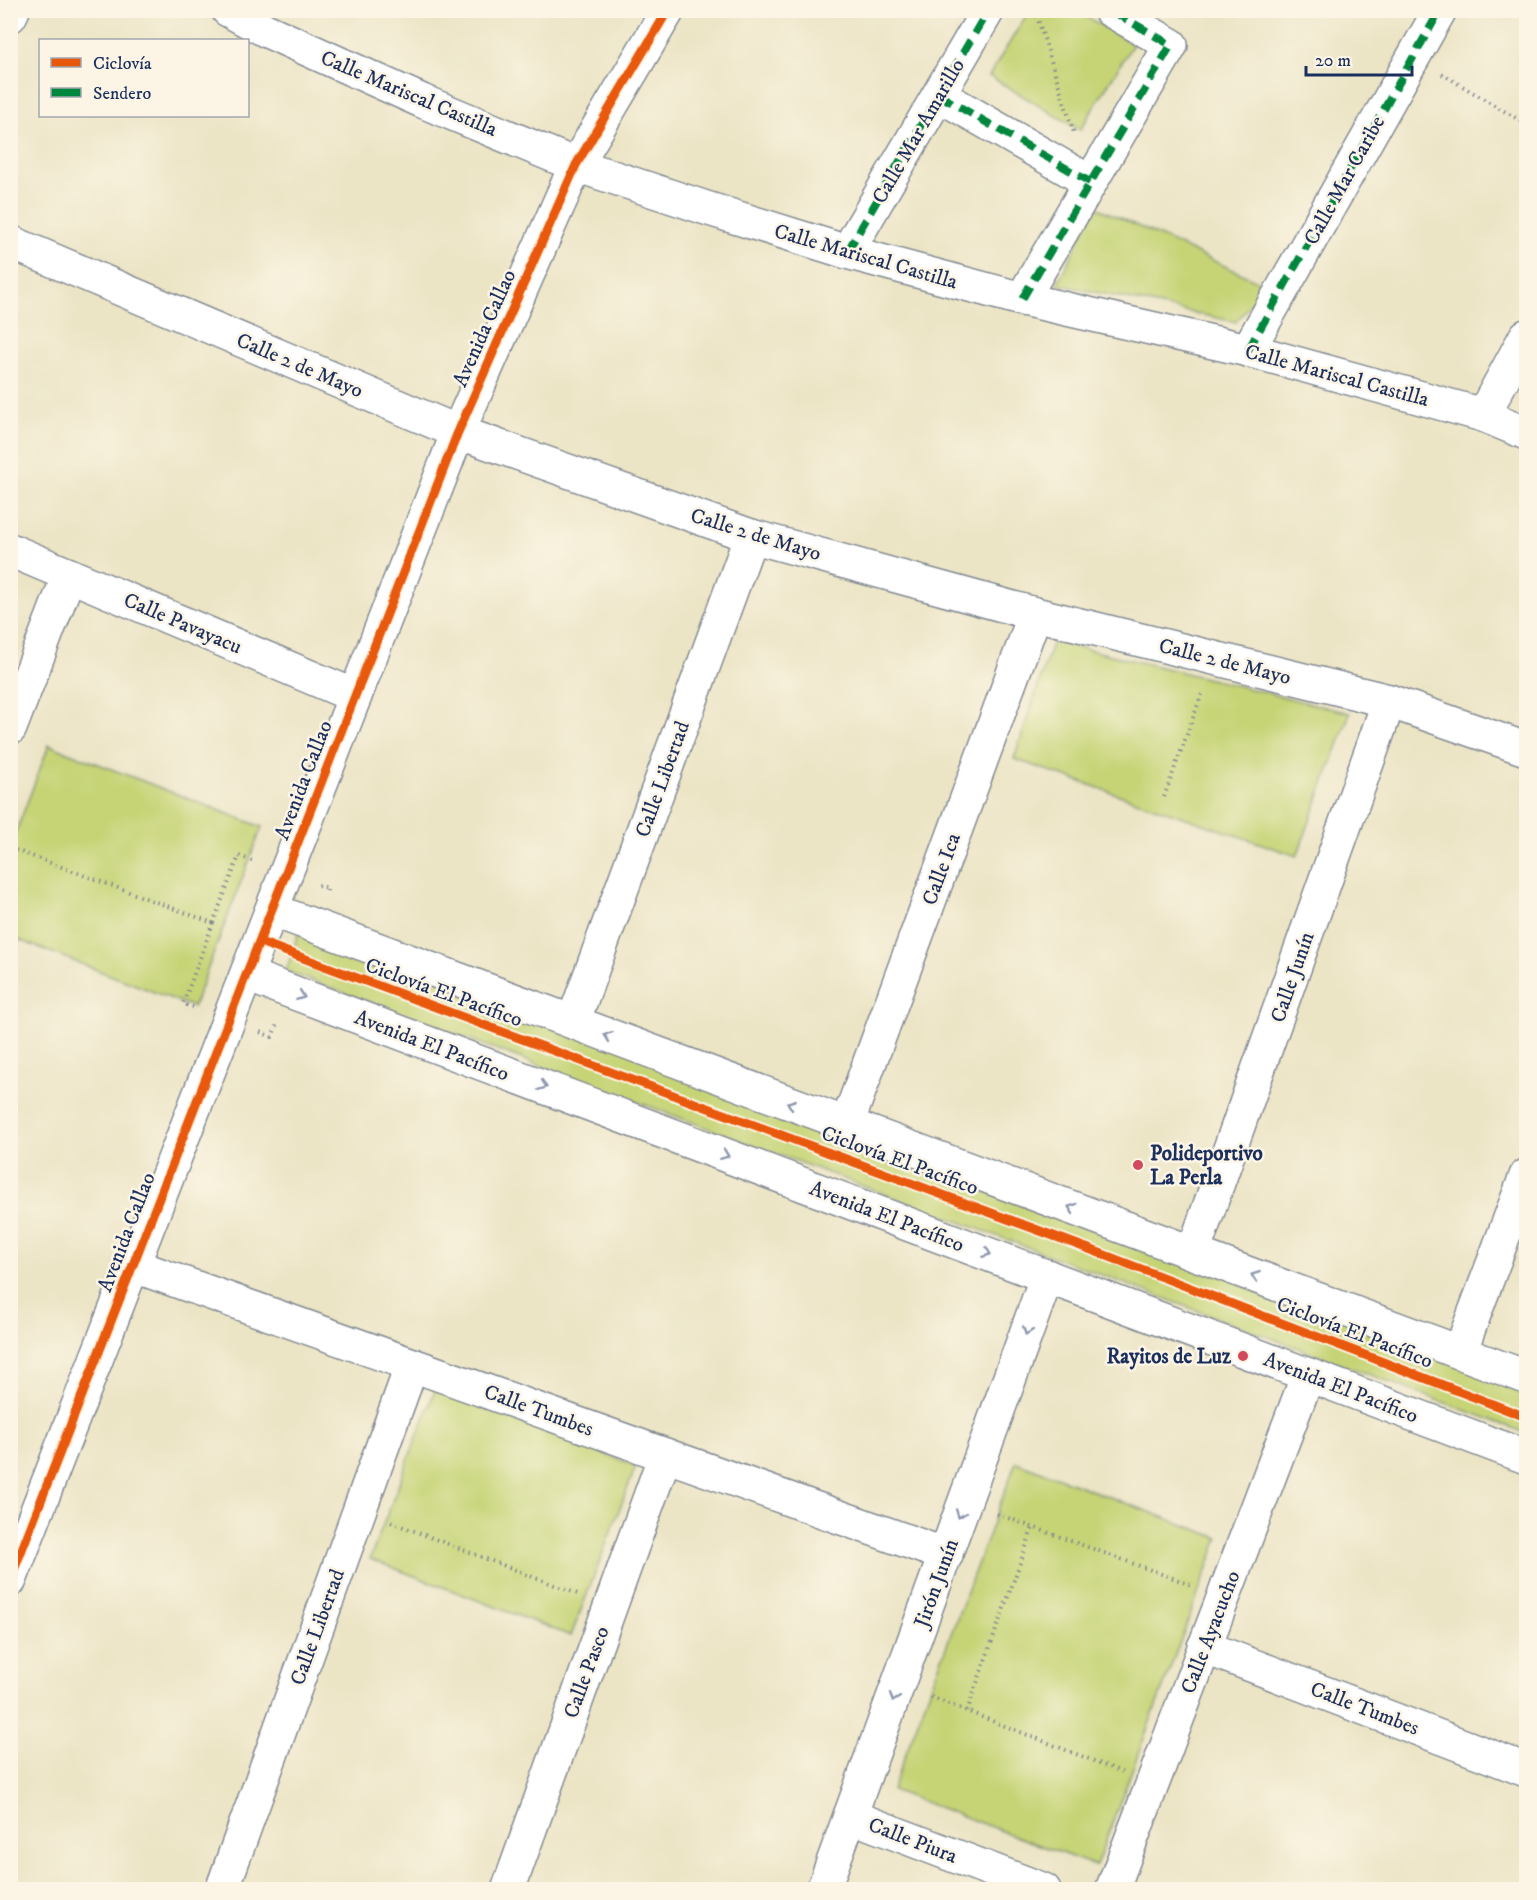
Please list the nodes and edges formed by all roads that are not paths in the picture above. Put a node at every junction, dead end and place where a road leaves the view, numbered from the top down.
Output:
1 (13, 10) edge
2 (228, 10) edge
3 (668, 10) edge
4 (988, 10) edge
5 (1110, 10) edge
6 (1440, 10) edge
7 (10, 16) edge
8 (939, 95) junction
9 (576, 165) junction
10 (1090, 182) junction
11 (10, 242) edge
12 (847, 252) junction
13 (1022, 299) junction
14 (1527, 336) edge
15 (1248, 350) junction
16 (1483, 415) junction
17 (458, 432) junction
18 (1527, 433) edge
19 (752, 536) junction
20 (10, 550) edge
21 (69, 575) junction
22 (1035, 614) junction
23 (355, 696) junction
24 (1389, 700) junction
25 (10, 728) edge
26 (1527, 749) edge
27 (272, 910) junction
28 (247, 975) junction
29 (573, 1022) junction
30 (847, 1124) junction
31 (1527, 1176) edge
32 (1193, 1253) junction
33 (132, 1265) junction
34 (1047, 1276) junction
35 (1460, 1352) junction
36 (412, 1365) junction
37 (1308, 1375) junction
38 (1527, 1377) edge
39 (665, 1455) junction
40 (1527, 1457) edge
41 (946, 1555) junction
42 (10, 1580) edge
43 (1204, 1647) junction
44 (1527, 1770) edge
45 (850, 1816) junction
46 (222, 1890) edge
47 (508, 1890) edge
48 (823, 1890) edge
49 (1044, 1890) edge
50 (1112, 1890) edge

1 - 7 street
2 - 9 street, Calle Mariscal Castilla
3 - 9 street, Avenida Callao
4 - 8 street, Calle Mar Amarillo
5 - 10 street
6 - 15 street, Calle Mar Caribe
8 - 10 street
8 - 12 street, Calle Mar Amarillo
9 - 12 street, Calle Mariscal Castilla
9 - 17 street, Avenida Callao
10 - 13 street
11 - 17 street, Calle 2 de Mayo
12 - 13 street, Calle Mariscal Castilla
13 - 15 street, Calle Mariscal Castilla
14 - 16 street
15 - 16 street, Calle Mariscal Castilla
16 - 18 street, Calle Mariscal Castilla
17 - 19 street, Calle 2 de Mayo
17 - 23 street, Avenida Callao
19 - 22 street, Calle 2 de Mayo
19 - 29 street, Calle Libertad
20 - 21 street, Calle Pavayacu
21 - 23 street, Calle Pavayacu
21 - 25 street
22 - 24 street, Calle 2 de Mayo
22 - 30 street, Calle Ica
23 - 27 street, Avenida Callao
24 - 26 street, Calle 2 de Mayo
24 - 32 street, Calle Junín
27 - 28 street, Avenida Callao
27 - 29 street
28 - 33 street, Avenida Callao
28 -> 34 street, Avenida El Pacífico
30 -> 29 street
32 -> 30 street
31 - 35 street
35 -> 32 street
33 - 36 street, Calle Tumbes
33 - 42 street, Avenida Callao
34 - 37 street, Avenida El Pacífico
34 -> 41 street, Jirón Junín
35 - 38 street
36 - 39 street, Calle Tumbes
36 - 46 street, Calle Libertad
37 - 40 street, Avenida El Pacífico
37 - 43 street, Calle Ayacucho
39 - 41 street, Calle Tumbes
39 - 47 street, Calle Pasco
41 -> 45 street, Jirón Junín
43 - 44 street, Calle Tumbes
43 - 50 street, Calle Ayacucho
45 - 48 street, Jirón Junín
45 - 49 street, Calle Piura

